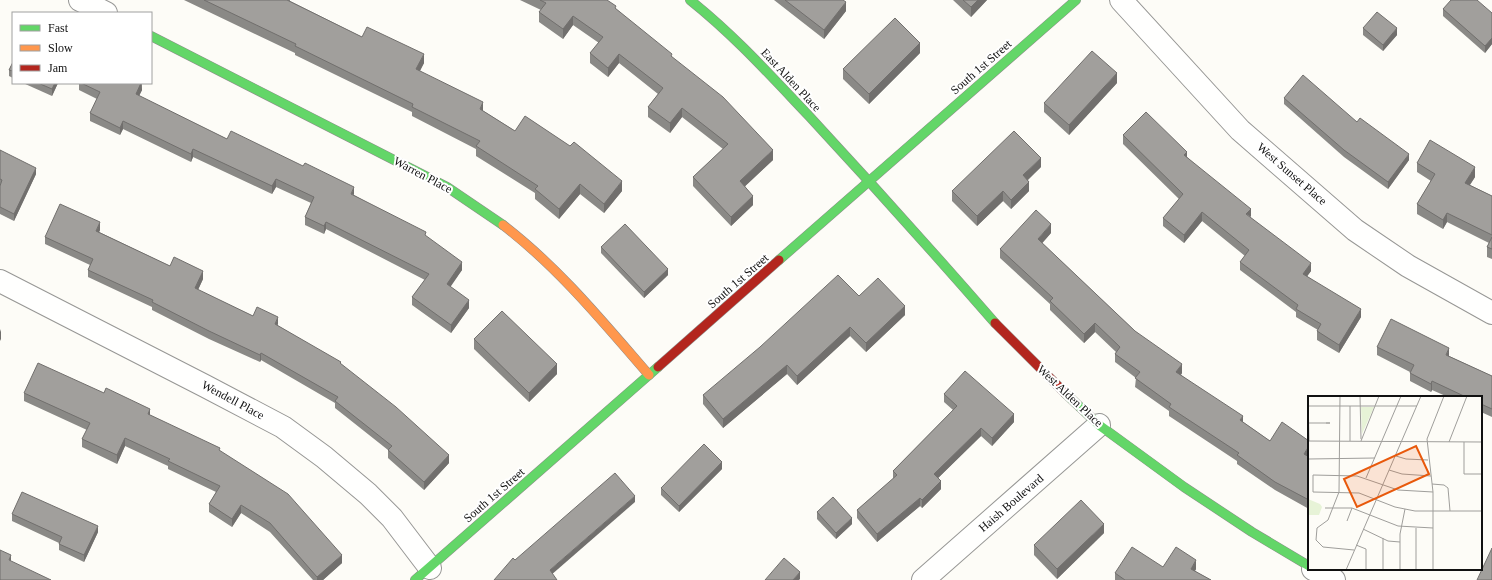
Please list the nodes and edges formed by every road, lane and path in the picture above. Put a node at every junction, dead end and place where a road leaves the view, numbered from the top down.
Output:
1 (80, 0) edge
2 (690, 0) edge
3 (1076, 0) edge
4 (1121, 0) edge
5 (104, 12) edge
6 (152, 37) edge
7 (870, 180) junction
8 (0, 281) edge
9 (1492, 312) edge
10 (649, 375) junction
11 (1100, 425) junction
12 (1308, 565) edge
13 (1315, 570) edge
14 (422, 574) edge
15 (923, 580) edge
16 (1334, 580) edge

1 - 5 street
2 - 7 street, East Alden Place
3 - 7 street, South 1st Street
4 - 9 street, West Sunset Place
6 - 10 street, Warren Place
7 - 10 street, South 1st Street
7 - 11 street, West Alden Place
8 - 14 street, Wendell Place
10 - 14 street, South 1st Street
11 - 12 street, West Alden Place
11 - 15 street, Haish Boulevard
13 - 16 street

